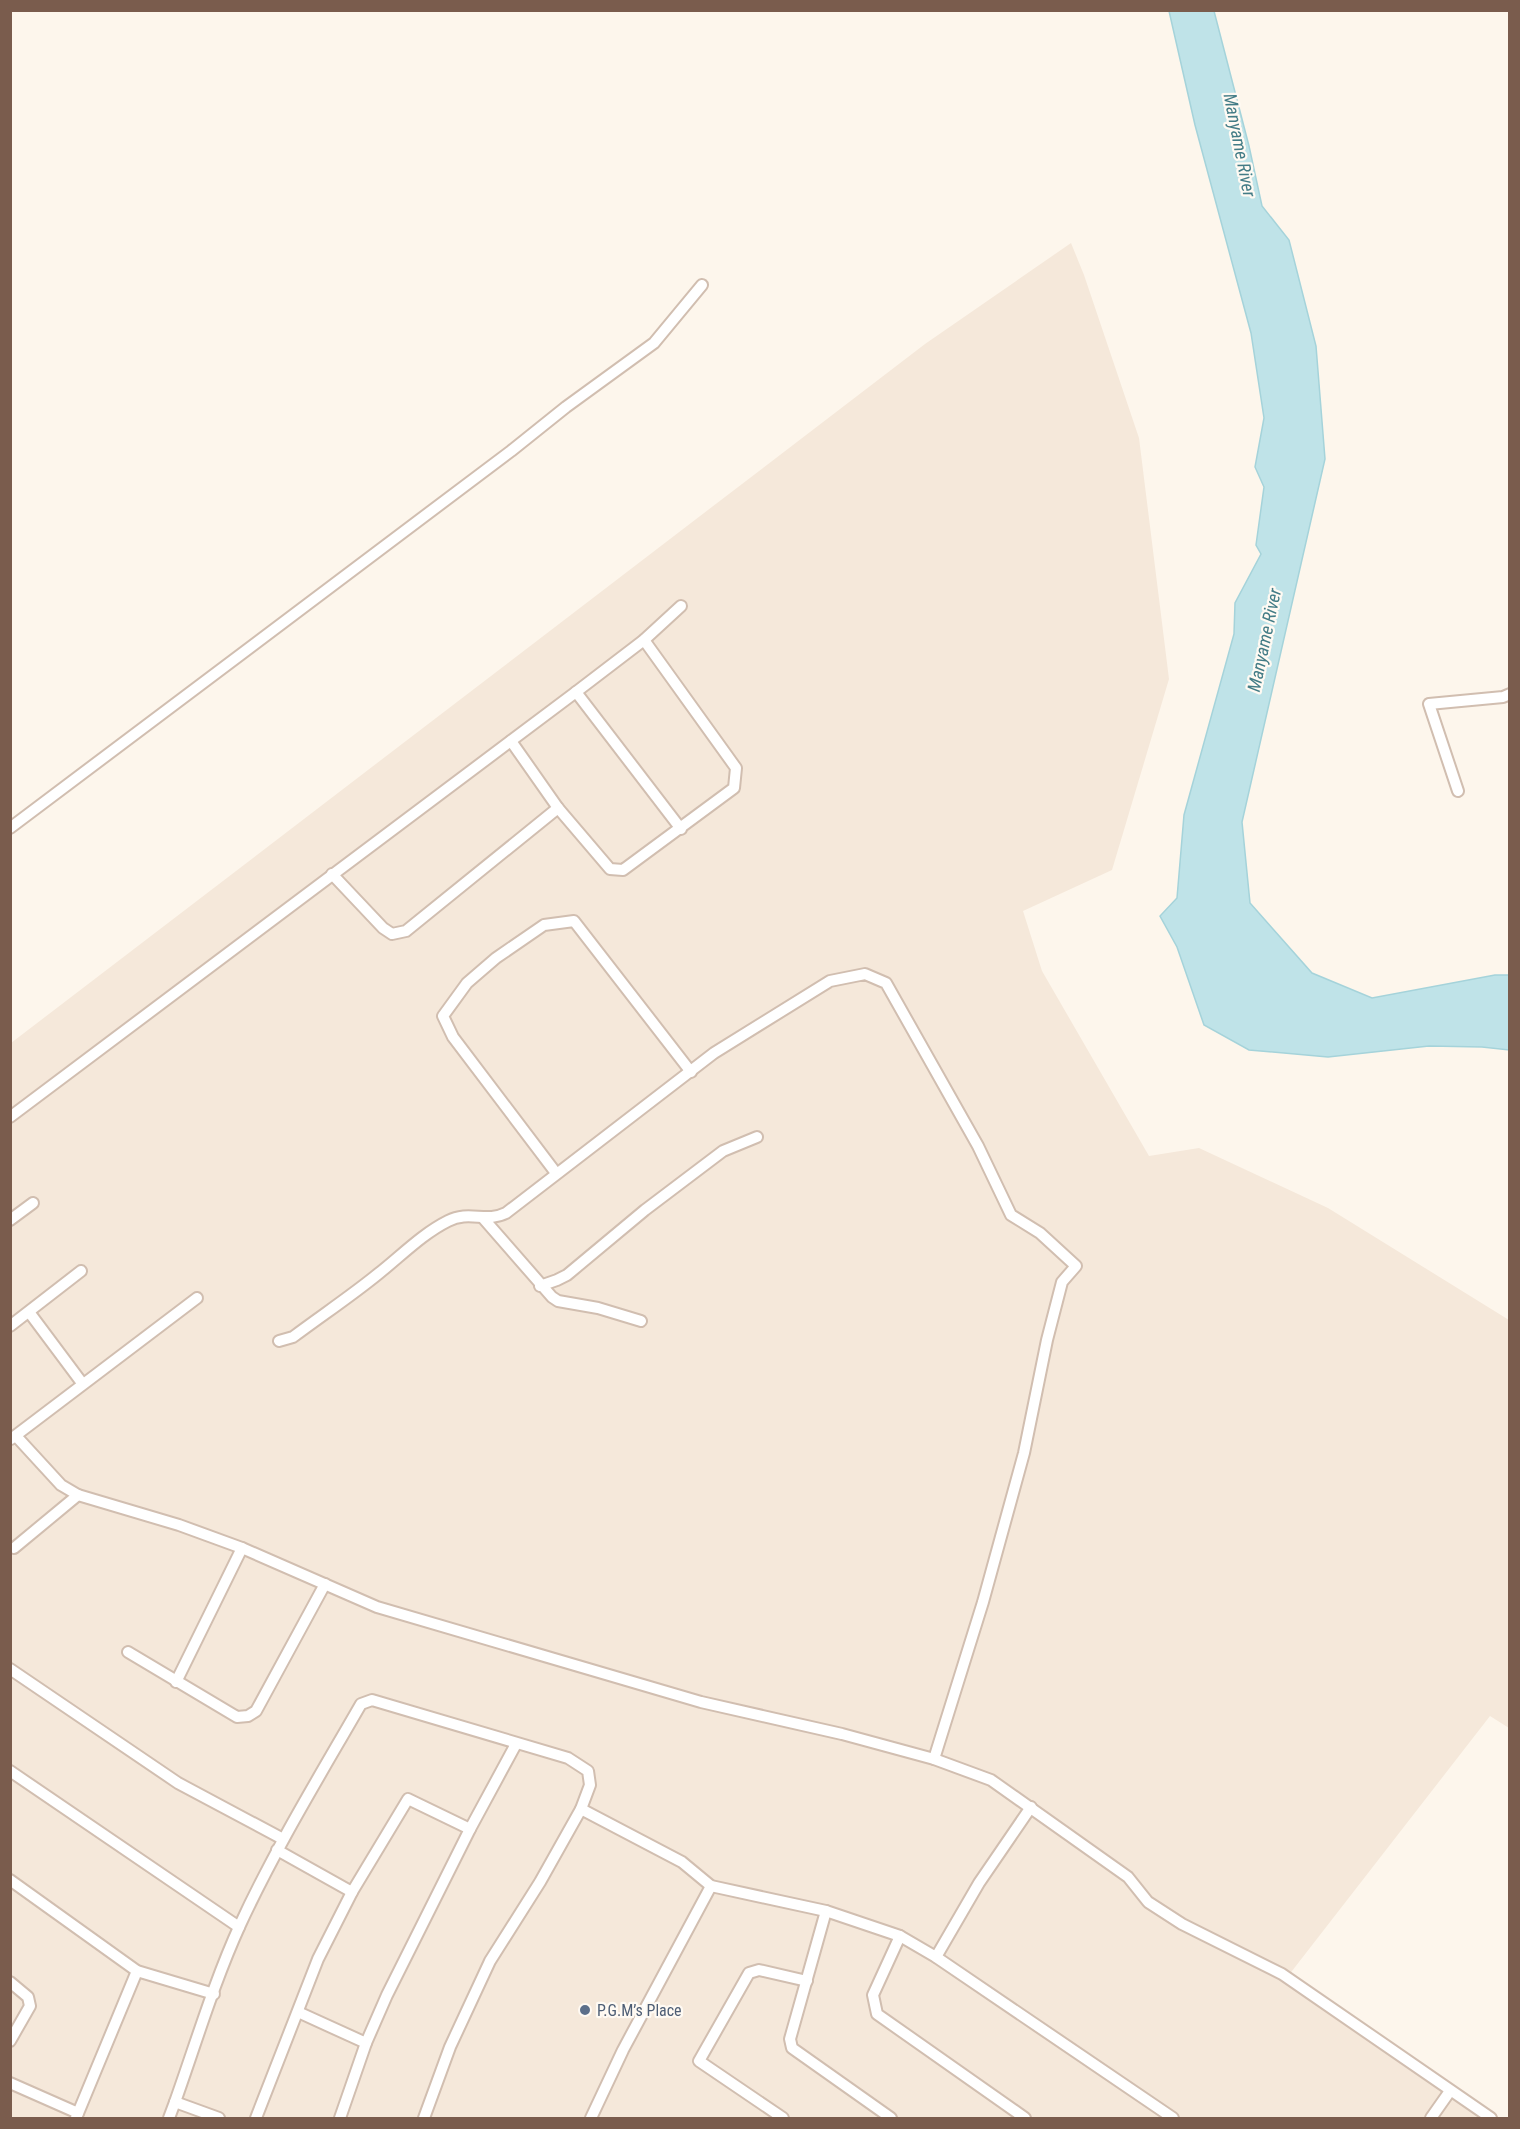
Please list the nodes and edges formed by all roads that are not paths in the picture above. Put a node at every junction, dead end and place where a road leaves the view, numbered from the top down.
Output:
1 (702, 285) dead end
2 (681, 606) dead end
3 (644, 640) junction
4 (576, 692) junction
5 (1509, 694) edge
6 (511, 741) junction
7 (1458, 791) dead end
8 (558, 807) junction
9 (10, 828) edge
10 (681, 829) junction
11 (332, 874) junction
12 (691, 1071) junction
13 (10, 1117) edge
14 (757, 1137) dead end
15 (556, 1173) junction
16 (33, 1203) dead end
17 (483, 1218) junction
18 (10, 1220) edge
19 (81, 1271) dead end
20 (540, 1286) junction
21 (198, 1298) dead end
22 (29, 1312) junction
23 (641, 1321) dead end
24 (10, 1326) edge
25 (279, 1341) dead end
26 (82, 1383) junction
27 (13, 1437) edge
28 (78, 1495) junction
29 (14, 1548) dead end
30 (242, 1548) junction
31 (325, 1584) junction
32 (128, 1652) dead end
33 (10, 1669) edge
34 (176, 1682) junction
35 (516, 1744) junction
36 (934, 1759) junction
37 (10, 1771) edge
38 (1031, 1807) junction
39 (582, 1809) junction
40 (470, 1828) junction
41 (283, 1839) junction
42 (278, 1850) junction
43 (10, 1880) edge
44 (711, 1886) junction
45 (352, 1892) junction
46 (826, 1911) junction
47 (239, 1927) junction
48 (900, 1936) junction
49 (936, 1957) junction
50 (137, 1971) junction
51 (807, 1981) junction
52 (10, 1982) edge
53 (214, 1994) junction
54 (298, 2013) junction
55 (10, 2041) edge
56 (366, 2043) junction
57 (10, 2083) edge
58 (1450, 2091) junction
59 (176, 2102) junction
60 (77, 2116) edge
61 (169, 2118) edge
62 (219, 2118) edge
63 (255, 2118) edge
64 (340, 2118) edge
65 (424, 2118) edge
66 (591, 2118) edge
67 (783, 2118) edge
68 (891, 2118) edge
69 (1025, 2118) edge
70 (1173, 2118) edge
71 (1431, 2118) edge
72 (1491, 2118) edge

1 - 9 street
2 - 3 street
3 - 4 street
3 - 10 street
4 - 6 street
4 - 10 street
5 - 7 street
6 - 8 street
6 - 11 street
8 - 10 street
8 - 11 street
11 - 13 street
12 - 15 street
12 - 15 street
12 - 36 street
14 - 20 street
15 - 17 street
16 - 18 street
17 - 20 street
17 - 25 street
19 - 22 street
20 - 23 street
21 - 26 street
22 - 24 street
22 - 26 street
26 - 27 street
27 - 28 street
28 - 29 street
28 - 30 street
30 - 31 street
30 - 34 street
31 - 34 street
31 - 36 street
32 - 34 street
33 - 41 street
35 - 39 street
35 - 40 street
35 - 41 street
36 - 38 street
37 - 47 street
38 - 49 street
38 - 58 street
39 - 44 street
39 - 65 street
40 - 45 street
40 - 56 street
41 - 42 street
42 - 45 street
42 - 47 street
43 - 50 street
44 - 46 street
44 - 66 street
45 - 54 street
46 - 48 street
46 - 51 street
47 - 53 street
48 - 49 street
48 - 69 street
49 - 70 street
50 - 53 street
50 - 60 street
51 - 67 street
51 - 68 street
52 - 55 street
53 - 59 street
54 - 56 street
54 - 63 street
56 - 64 street
57 - 60 street
58 - 71 street
58 - 72 street
59 - 61 street
59 - 62 street

